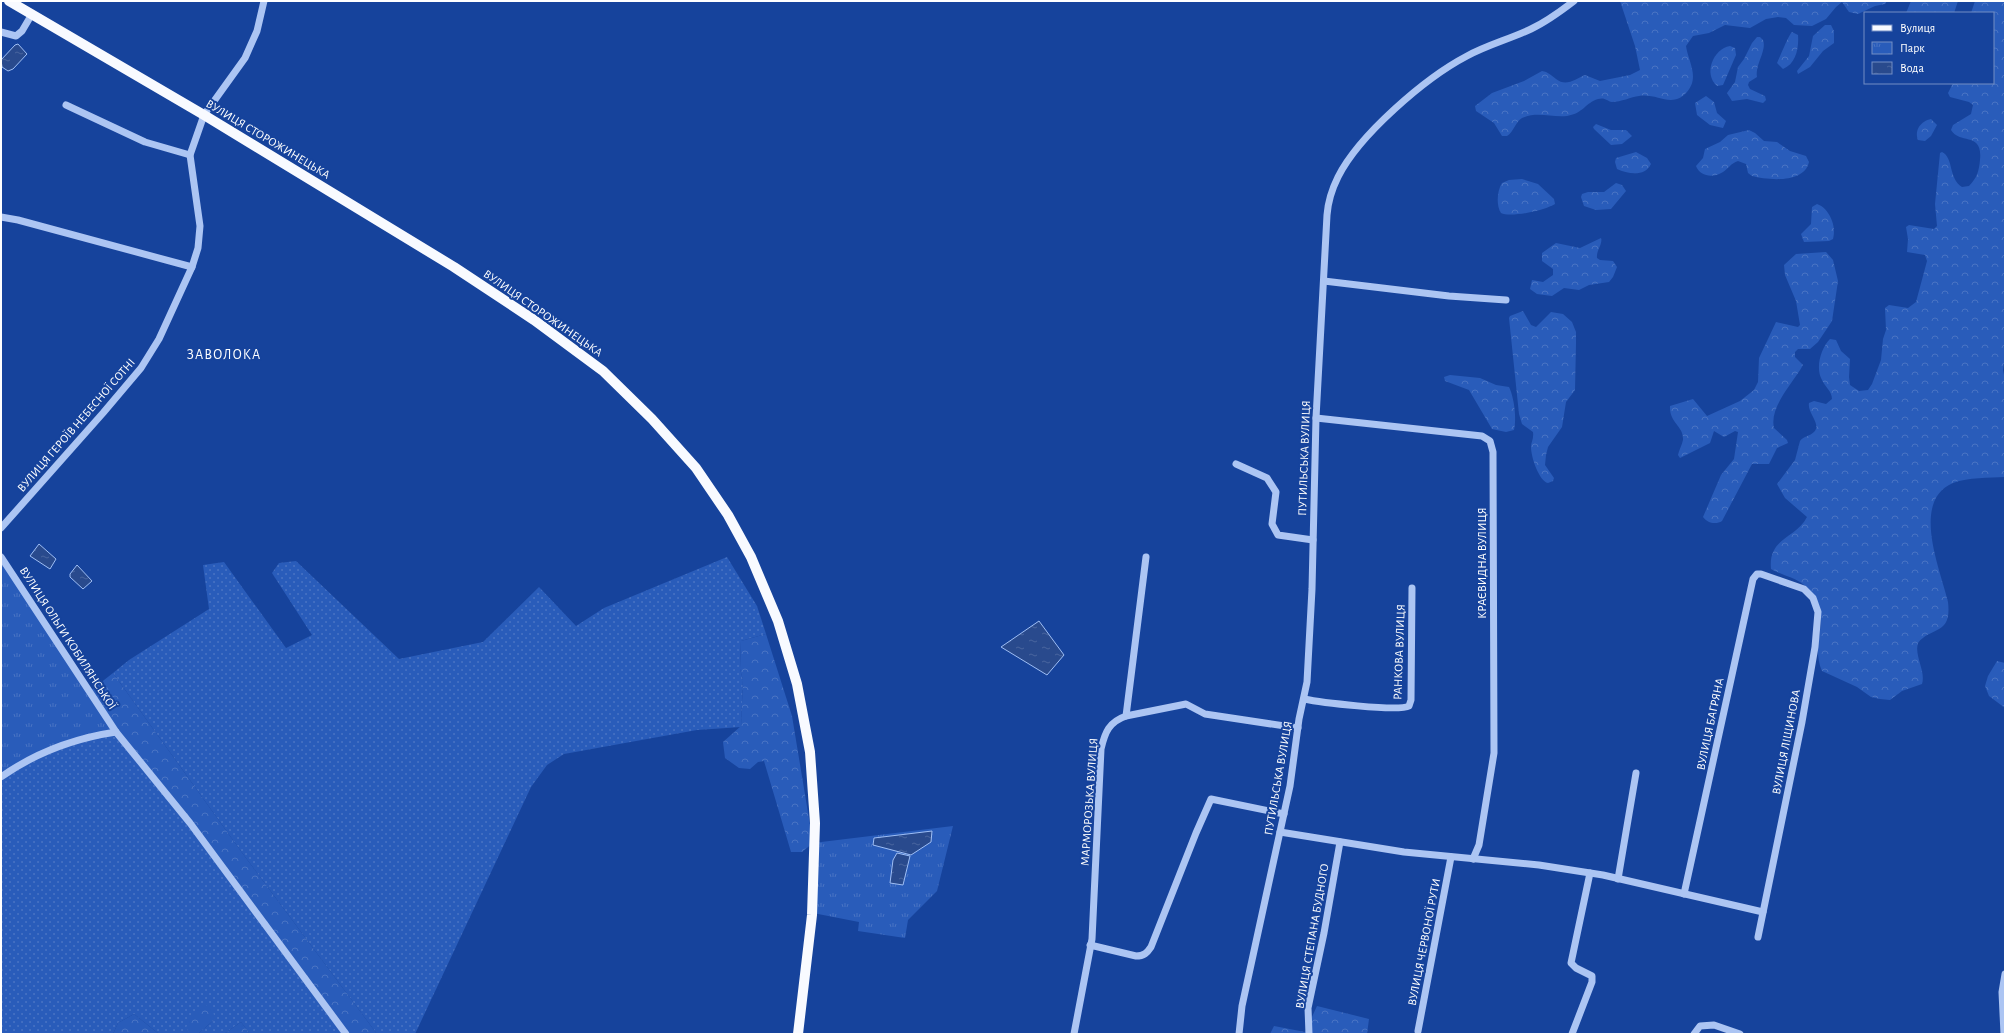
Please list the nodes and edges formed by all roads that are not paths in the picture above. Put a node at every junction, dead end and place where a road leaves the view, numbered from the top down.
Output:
1 (9, 1) edge
2 (264, 1) edge
3 (1574, 1) edge
4 (32, 14) junction
5 (1, 32) edge
6 (66, 105) dead end
7 (204, 115) junction
8 (190, 155) junction
9 (1, 217) edge
10 (192, 267) junction
11 (1324, 281) junction
12 (1506, 300) dead end
13 (1316, 418) junction
14 (1236, 464) dead end
15 (1, 528) edge
16 (1313, 540) junction
17 (1, 557) edge
18 (1146, 557) dead end
19 (1771, 577) joint
20 (1412, 588) dead end
21 (1304, 699) junction
22 (1126, 716) junction
23 (1298, 728) junction
24 (116, 732) junction
25 (1636, 773) dead end
26 (1, 777) edge
27 (1284, 814) junction
28 (1280, 832) junction
29 (1340, 842) junction
30 (1451, 857) junction
31 (1473, 859) junction
32 (1590, 873) junction
33 (1618, 879) junction
34 (1684, 894) junction
35 (1763, 912) junction
36 (1758, 937) dead end
37 (1090, 945) junction
38 (2005, 974) edge
39 (1418, 1031) dead end
40 (346, 1034) edge
41 (798, 1034) edge
42 (1074, 1034) edge
43 (1239, 1034) edge
44 (1309, 1034) edge
45 (1572, 1034) edge
46 (1694, 1034) edge
47 (1740, 1034) edge
48 (2004, 1034) edge

1 - 4 main road, ВУЛИЦЯ СТОРОЖИНЕЦЬКА
2 - 7 street, ВУЛИЦЯ ГЕРОЇВ НЕБЕСНОЇ СОТНІ
3 - 11 street, ПУТИЛЬСЬКА ВУЛИЦЯ
4 - 5 street
4 - 7 main road, ВУЛИЦЯ СТОРОЖИНЕЦЬКА
6 - 8 street
7 - 8 street, ВУЛИЦЯ ГЕРОЇВ НЕБЕСНОЇ СОТНІ
7 - 41 main road, ВУЛИЦЯ СТОРОЖИНЕЦЬКА
8 - 10 street, ВУЛИЦЯ ГЕРОЇВ НЕБЕСНОЇ СОТНІ
9 - 10 street
10 - 15 street, ВУЛИЦЯ ГЕРОЇВ НЕБЕСНОЇ СОТНІ
11 - 12 street
11 - 13 street, ПУТИЛЬСЬКА ВУЛИЦЯ
13 - 16 street, ПУТИЛЬСЬКА ВУЛИЦЯ
13 - 31 street, КРАЄВИДНА ВУЛИЦЯ
14 - 16 street
16 - 21 street, ПУТИЛЬСЬКА ВУЛИЦЯ
17 - 24 street, ВУЛИЦЯ ОЛЬГИ КОБИЛЯНСЬКОЇ
18 - 22 street
19 - 34 street, ВУЛИЦЯ БАГРЯНА
19 - 35 street, ВУЛИЦЯ ЛІЩИНОВА
20 - 21 street, РАНКОВА ВУЛИЦЯ
21 - 23 street, ПУТИЛЬСЬКА ВУЛИЦЯ
22 - 23 street
22 - 37 street, МАРМОРОЗЬКА ВУЛИЦЯ
23 - 27 street, ПУТИЛЬСЬКА ВУЛИЦЯ
24 - 26 street
24 - 40 street, ВУЛИЦЯ ОЛЬГИ КОБИЛЯНСЬКОЇ
25 - 33 street
27 - 28 street, ПУТИЛЬСЬКА ВУЛИЦЯ
27 - 37 street
28 - 29 street
28 - 43 street, ПУТИЛЬСЬКА ВУЛИЦЯ
29 - 30 street
29 - 44 street, ВУЛИЦЯ СТЕПАНА БУДНОГО
30 - 31 street
30 - 39 street, ВУЛИЦЯ ЧЕРВОНОЇ РУТИ
31 - 32 street
32 - 33 street
32 - 45 street
33 - 34 street
34 - 35 street
35 - 36 street, ВУЛИЦЯ ЛІЩИНОВА
37 - 42 street, МАРМОРОЗЬКА ВУЛИЦЯ
38 - 48 street
46 - 47 street

